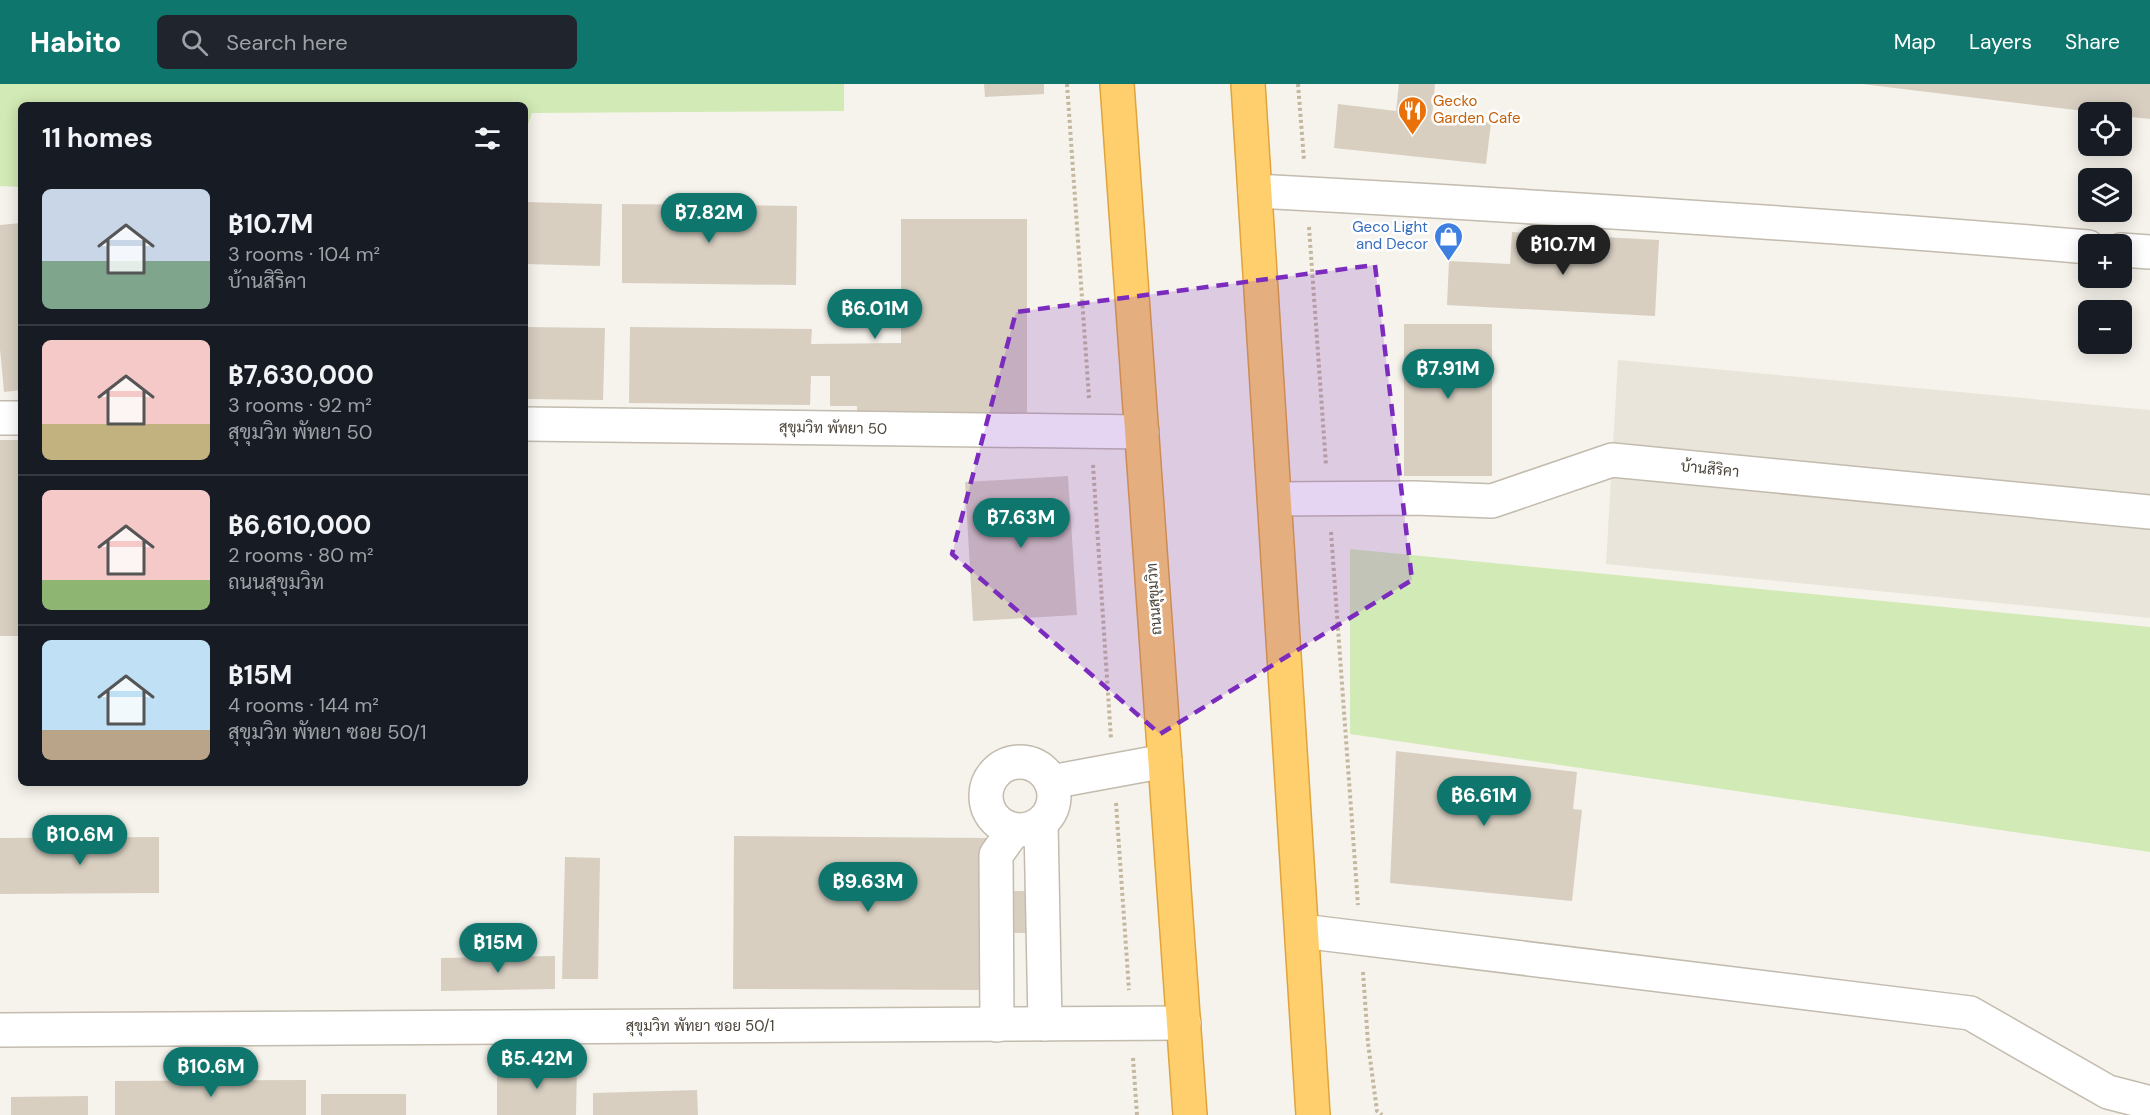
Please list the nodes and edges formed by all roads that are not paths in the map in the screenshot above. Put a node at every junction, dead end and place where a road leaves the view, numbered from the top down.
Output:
1 (1117, 84) edge
2 (1248, 84) edge
3 (1255, 191) junction
4 (2078, 246) edge
5 (2132, 251) edge
6 (2150, 252) edge
7 (0, 418) edge
8 (18, 418) edge
9 (528, 424) edge
10 (1142, 432) junction
11 (1275, 499) junction
12 (2150, 512) edge
13 (1165, 761) junction
14 (1051, 782) junction
15 (1027, 826) junction
16 (1302, 931) junction
17 (1184, 1023) junction
18 (1046, 1024) junction
19 (997, 1025) junction
20 (0, 1030) edge
21 (2148, 1106) edge
22 (1190, 1115) edge
23 (1313, 1115) edge

1 - 10 highway, ถนนสุขุมวิท
2 - 3 highway
3 - 4 street
3 - 11 highway
5 - 6 street
7 - 8 street
9 - 10 street, สุขุมวิท พัทยา 50
10 - 13 highway, ถนนสุขุมวิท
11 - 12 street, บ้านสิริคา
11 - 16 highway
13 - 14 street
13 - 17 highway, ถนนสุขุมวิท
14 - 15 street
14 - 15 street
15 - 18 street
15 - 19 street
16 - 21 street
16 - 23 highway
17 - 18 street, สุขุมวิท พัทยา ซอย 50/1
17 - 22 highway, ถนนสุขุมวิท
18 - 19 street, สุขุมวิท พัทยา ซอย 50/1
19 - 20 street, สุขุมวิท พัทยา ซอย 50/1

